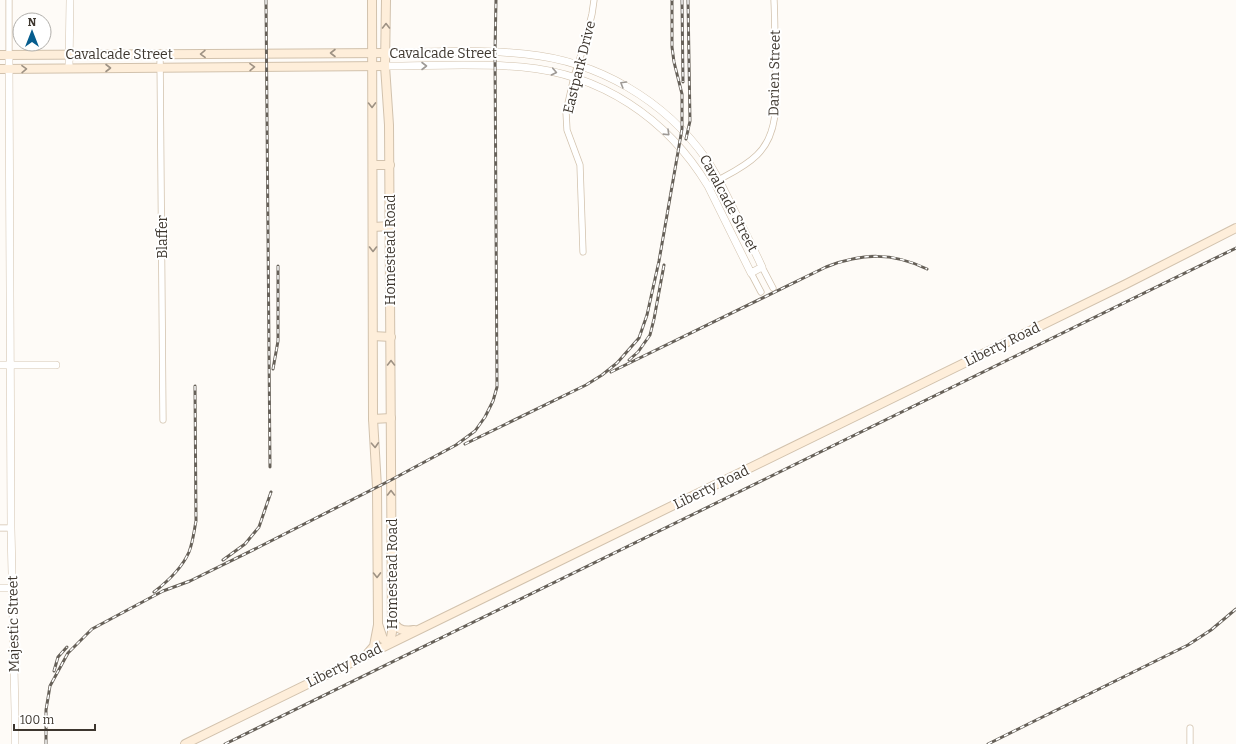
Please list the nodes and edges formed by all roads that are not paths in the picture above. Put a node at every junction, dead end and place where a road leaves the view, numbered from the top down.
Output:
1 (9, 0) edge
2 (70, 0) edge
3 (372, 0) edge
4 (386, 0) edge
5 (594, 0) edge
6 (774, 0) edge
7 (478, 52) junction
8 (372, 53) junction
9 (385, 53) junction
10 (160, 54) junction
11 (0, 55) edge
12 (9, 55) junction
13 (69, 55) junction
14 (577, 64) junction
15 (478, 65) junction
16 (372, 66) junction
17 (385, 66) junction
18 (70, 68) junction
19 (160, 68) junction
20 (0, 69) edge
21 (9, 69) junction
22 (574, 77) junction
23 (635, 91) junction
24 (627, 102) junction
25 (373, 165) junction
26 (390, 165) junction
27 (719, 180) junction
28 (708, 186) junction
29 (390, 226) junction
30 (373, 227) junction
31 (1236, 228) edge
32 (583, 252) dead end
33 (762, 267) junction
34 (751, 273) junction
35 (773, 288) dead end
36 (762, 292) dead end
37 (373, 336) junction
38 (391, 337) junction
39 (0, 365) edge
40 (10, 365) junction
41 (56, 365) dead end
42 (391, 418) junction
43 (373, 419) junction
44 (163, 420) dead end
45 (0, 528) edge
46 (11, 528) junction
47 (377, 558) junction
48 (391, 558) junction
49 (0, 588) edge
50 (12, 588) junction
51 (392, 620) junction
52 (378, 624) junction
53 (422, 628) junction
54 (390, 643) junction
55 (367, 654) junction
56 (1190, 728) dead end
57 (15, 744) edge
58 (185, 744) edge
59 (1190, 744) edge

1 - 12 street, Majestic Street
2 - 13 street
3 - 8 main road, Homestead Road
9 -> 4 main road, Homestead Road
5 - 14 street, Eastpark Drive
6 - 27 street, Darien Street
7 - 9 street, Cavalcade Street
7 - 14 street, Cavalcade Street
7 - 15 street
8 - 9 main road, Cavalcade Street
8 -> 10 main road, Cavalcade Street
8 - 16 main road, Homestead Road
9 - 17 main road, Homestead Road
10 - 13 main road, Cavalcade Street
10 - 19 street, Blaffer
11 - 12 main road, Cavalcade Street
12 - 13 main road, Cavalcade Street
12 - 21 street, Majestic Street
13 - 18 street
14 - 22 street, Eastpark Drive
23 -> 14 street, Cavalcade Street
17 -> 15 street, Cavalcade Street
15 -> 22 street, Cavalcade Street
16 - 17 main road, Cavalcade Street
19 -> 16 main road, Cavalcade Street
16 -> 25 main road, Homestead Road
17 - 26 main road, Homestead Road
18 -> 19 main road, Cavalcade Street
21 -> 18 main road, Cavalcade Street
19 - 44 street, Blaffer
20 - 21 main road, Cavalcade Street
21 - 40 street, Majestic Street
22 - 24 street, Cavalcade Street
22 - 32 street, Eastpark Drive
23 - 24 street
23 - 27 street, Cavalcade Street
24 -> 28 street, Cavalcade Street
25 - 26 main road
25 - 30 main road, Homestead Road
26 - 29 main road, Homestead Road
27 - 28 street, Darien Street
27 - 33 street, Cavalcade Street
28 - 34 street, Cavalcade Street
29 - 30 main road
29 - 38 main road, Homestead Road
30 -> 37 main road, Homestead Road
31 - 53 main road, Liberty Road
33 - 34 street
33 - 35 street, Cavalcade Street
34 - 36 street, Cavalcade Street
37 - 38 main road
37 - 43 main road, Homestead Road
42 -> 38 main road, Homestead Road
39 - 40 street
40 - 41 street
40 - 46 street, Majestic Street
42 - 43 main road
48 -> 42 main road, Homestead Road
43 -> 47 main road, Homestead Road
45 - 46 street
46 - 50 street, Majestic Street
47 - 48 main road
47 -> 52 main road, Homestead Road
48 - 51 main road, Homestead Road
49 - 50 street
50 - 57 street, Majestic Street
51 - 53 main road
51 - 54 main road, Homestead Road
52 - 54 main road, Homestead Road
52 - 55 main road
53 - 54 main road, Liberty Road
54 - 55 main road, Liberty Road
55 - 58 main road, Liberty Road
56 - 59 street

